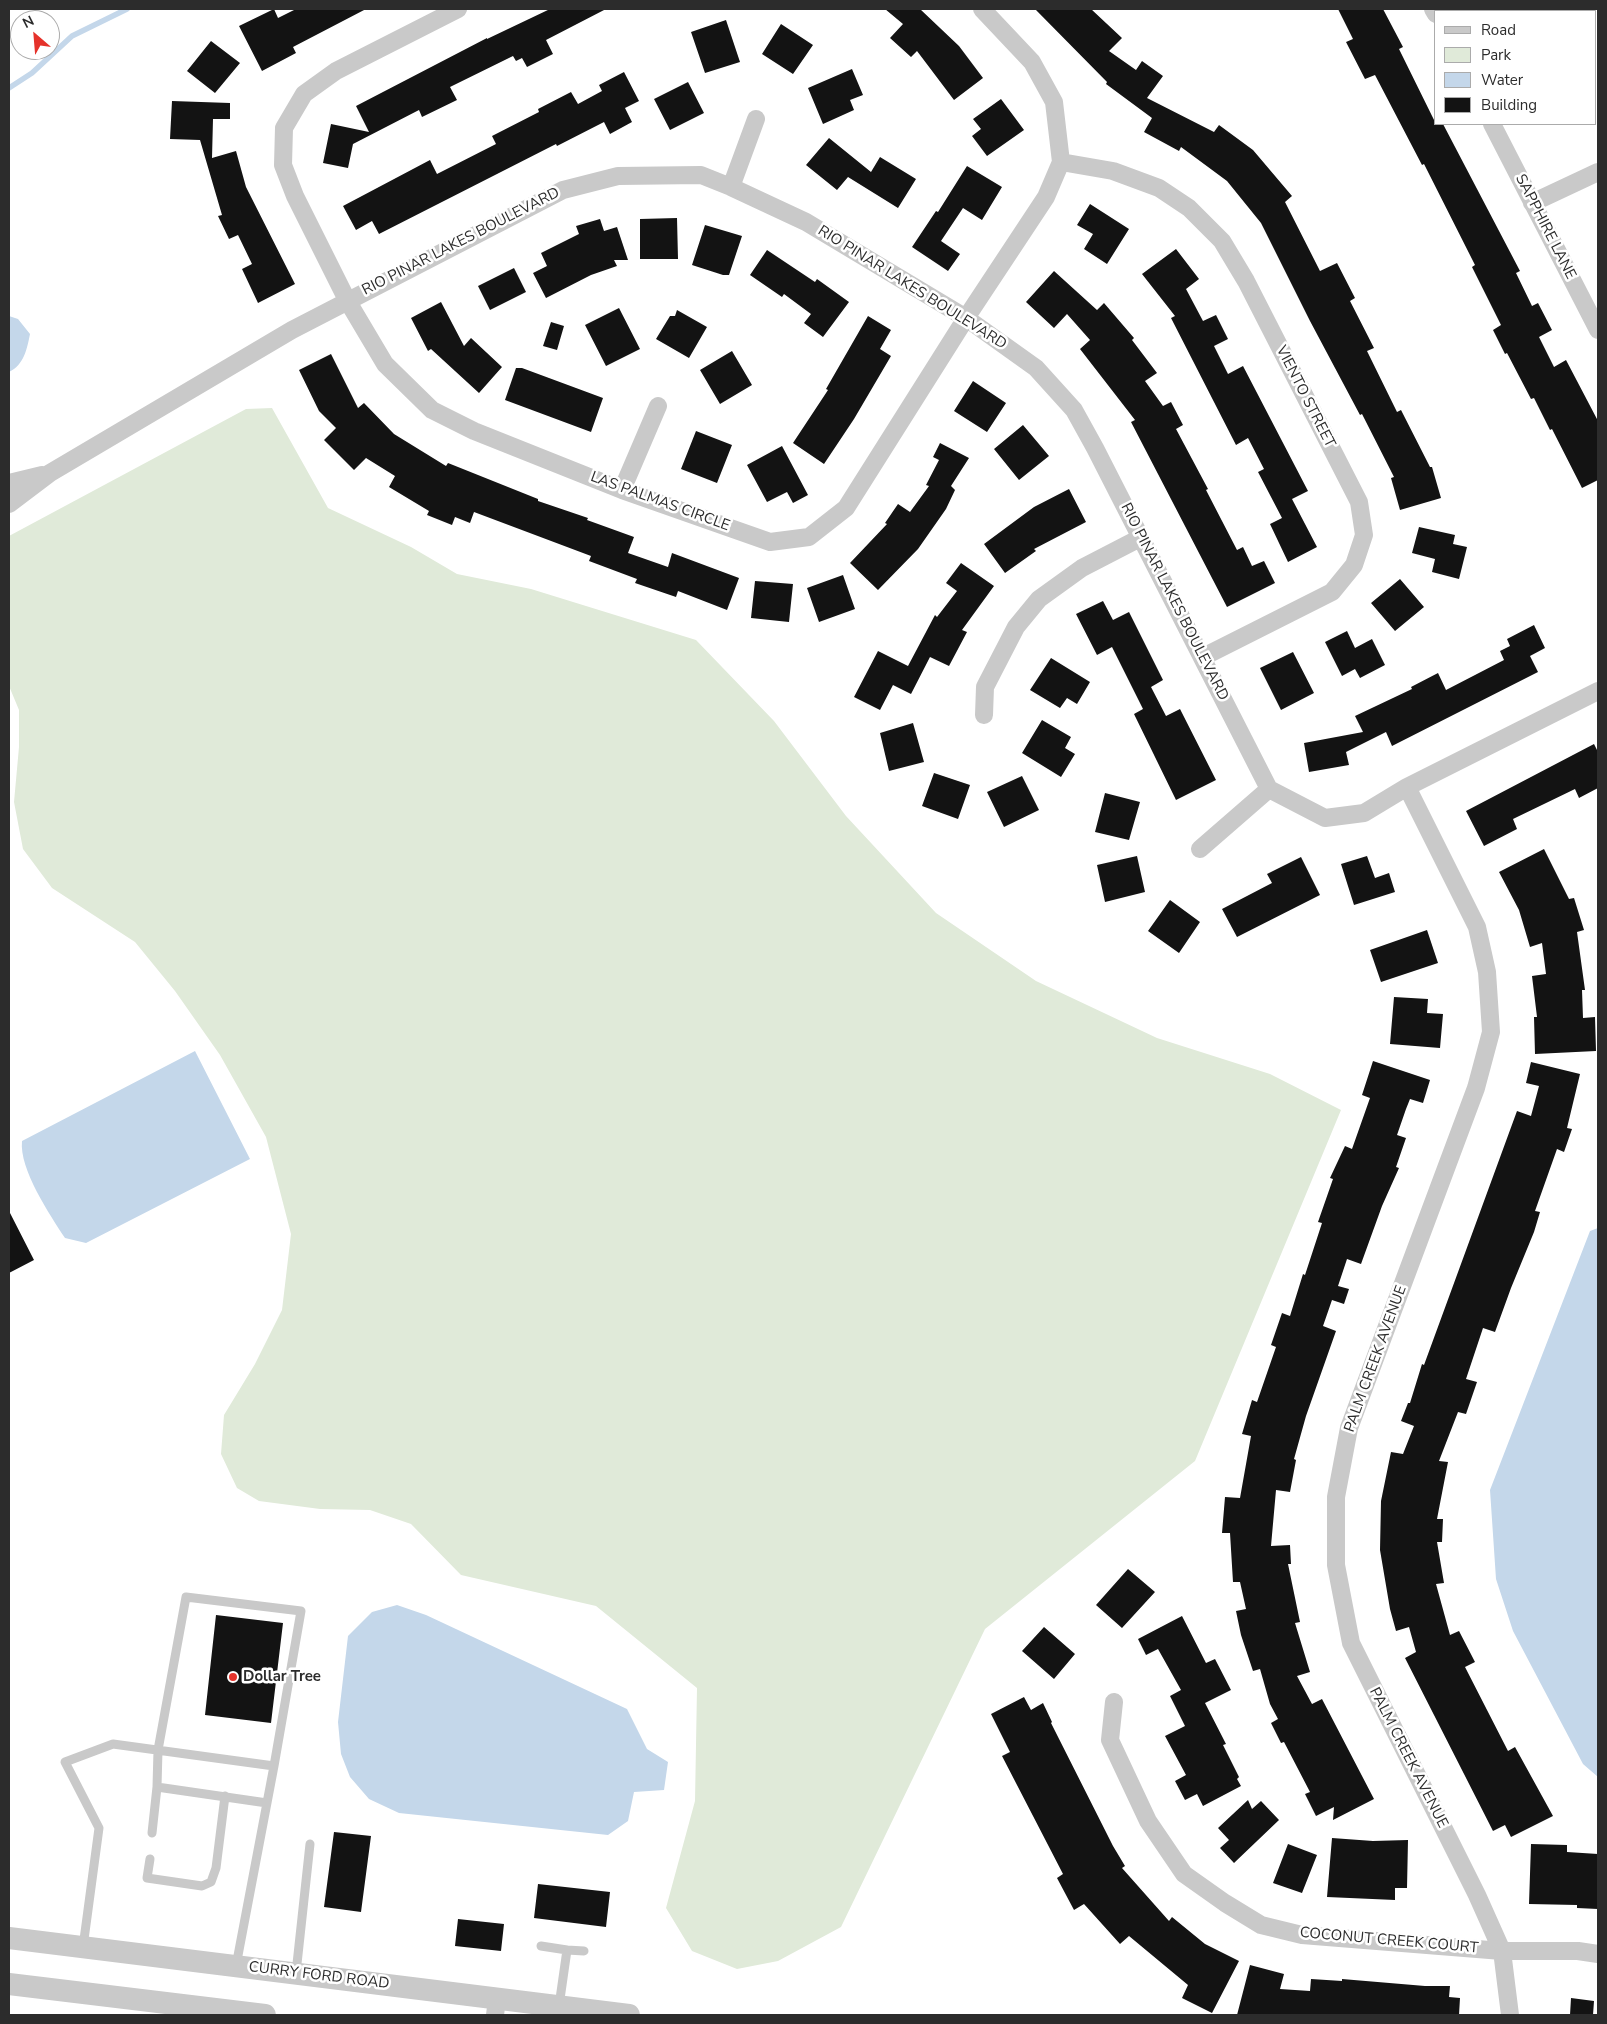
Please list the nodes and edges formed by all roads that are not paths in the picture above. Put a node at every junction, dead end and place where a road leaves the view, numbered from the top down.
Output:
1 (458, 9) edge
2 (982, 9) edge
3 (756, 119) dead end
4 (1493, 125) edge
5 (1061, 162) junction
6 (1598, 172) edge
7 (731, 187) junction
8 (1532, 203) junction
9 (347, 300) junction
10 (966, 318) junction
11 (1598, 330) edge
12 (658, 406) dead end
13 (50, 474) junction
14 (9, 483) edge
15 (622, 490) junction
16 (9, 504) edge
17 (1140, 538) junction
18 (1202, 657) junction
19 (1598, 691) edge
20 (984, 715) dead end
21 (1407, 788) junction
22 (1270, 789) junction
23 (1200, 849) dead end
24 (1114, 1702) dead end
25 (158, 1750) junction
26 (274, 1766) junction
27 (158, 1787) junction
28 (225, 1796) junction
29 (267, 1803) junction
30 (152, 1833) dead end
31 (310, 1844) dead end
32 (150, 1859) dead end
33 (9, 1938) edge
34 (541, 1946) dead end
35 (83, 1947) junction
36 (567, 1950) junction
37 (584, 1951) dead end
38 (1502, 1951) junction
39 (1598, 1954) edge
40 (236, 1966) junction
41 (296, 1974) junction
42 (9, 1984) edge
43 (559, 2006) junction
44 (496, 2007) edge
45 (219, 2012) edge
46 (265, 2015) edge
47 (629, 2015) edge
48 (1510, 2015) edge

1 - 9 street, LAS PALMAS CIRCLE
2 - 5 street, LAS PALMAS CIRCLE
3 - 7 street
4 - 8 street, SAPPHIRE LANE
5 - 10 street, LAS PALMAS CIRCLE
5 - 18 street, VIENTO STREET
6 - 8 street
7 - 9 street, RIO PINAR LAKES BOULEVARD
7 - 10 street, RIO PINAR LAKES BOULEVARD
8 - 11 street, SAPPHIRE LANE
9 - 13 street, RIO PINAR LAKES BOULEVARD
9 - 15 street, LAS PALMAS CIRCLE
10 - 15 street, LAS PALMAS CIRCLE
10 - 17 street, RIO PINAR LAKES BOULEVARD
12 - 15 street
13 - 14 street, RIO PINAR LAKES BOULEVARD
13 - 16 street, RIO PINAR LAKES BOULEVARD
17 - 18 street, RIO PINAR LAKES BOULEVARD
17 - 20 street
18 - 22 street, RIO PINAR LAKES BOULEVARD
19 - 21 street
21 - 22 street
21 - 38 street, PALM CREEK AVENUE
22 - 23 street
24 - 38 street, COCONUT CREEK COURT
25 - 26 lane
25 - 26 lane
25 - 27 lane
25 - 35 lane
26 - 29 lane
27 - 28 lane
27 - 30 lane
28 - 29 lane
28 - 32 lane
29 - 40 lane
31 - 41 lane
33 - 35 street, CURRY FORD ROAD
34 - 36 lane
35 - 40 street, CURRY FORD ROAD
36 - 37 lane
36 - 43 lane
38 - 39 street, COCONUT CREEK COURT
38 - 48 street, PALM CREEK AVENUE
40 - 41 street, CURRY FORD ROAD
41 - 44 street, CURRY FORD ROAD
42 - 45 street
43 - 44 street, CURRY FORD ROAD
43 - 47 street, CURRY FORD ROAD
45 - 46 street

